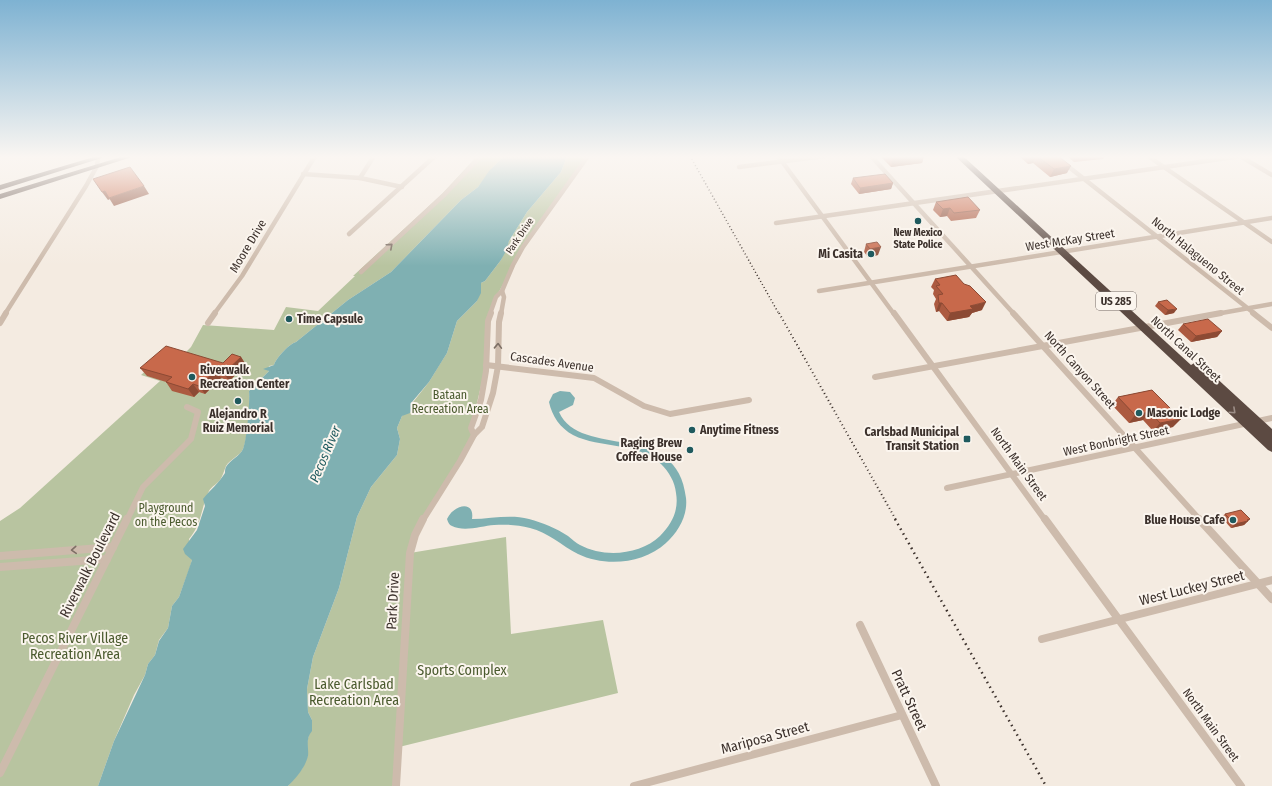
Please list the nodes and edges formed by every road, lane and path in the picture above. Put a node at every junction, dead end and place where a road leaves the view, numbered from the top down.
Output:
1 (14, 193) edge
2 (82, 193) edge
3 (292, 193) edge
4 (396, 193) edge
5 (446, 193) edge
6 (562, 193) edge
7 (805, 193) edge
8 (905, 193) edge
9 (981, 193) edge
10 (1004, 193) edge
11 (1102, 193) edge
12 (1201, 193) edge
13 (0, 197) edge
14 (914, 203) junction
15 (822, 216) junction
16 (1272, 218) edge
17 (776, 223) dead end
18 (1244, 223) junction
19 (349, 234) dead end
20 (1157, 236) junction
21 (1272, 242) edge
22 (1066, 251) junction
23 (971, 266) junction
24 (361, 272) dead end
25 (870, 282) junction
26 (502, 291) junction
27 (819, 291) dead end
28 (1272, 304) edge
29 (1247, 308) junction
30 (208, 323) dead end
31 (0, 324) edge
32 (1148, 326) junction
33 (1272, 328) edge
34 (1043, 346) junction
35 (486, 365) junction
36 (498, 366) junction
37 (932, 366) junction
38 (874, 376) dead end
39 (749, 400) dead end
40 (187, 407) dead end
41 (1272, 418) edge
42 (1252, 423) junction
43 (474, 435) junction
44 (1272, 436) edge
45 (1272, 447) edge
46 (1136, 448) junction
47 (1011, 474) junction
48 (947, 488) dead end
49 (113, 547) junction
50 (0, 556) edge
51 (107, 559) junction
52 (0, 567) edge
53 (1272, 580) edge
54 (1258, 584) junction
55 (1272, 599) edge
56 (1119, 620) junction
57 (860, 625) dead end
58 (1042, 639) dead end
59 (902, 715) junction
60 (0, 772) edge
61 (396, 786) edge
62 (634, 786) edge
63 (936, 786) edge
64 (1241, 786) edge

1 - 13 highway
2 - 31 street
3 - 30 street, Moore Drive
4 - 19 street
24 -> 5 street
6 - 26 street, Park Drive
7 - 15 street, North Main Street
8 - 14 street, North Canyon Street
9 - 14 street
10 - 22 highway, North Canal Street / US 285
11 - 20 street, North Halagueno Street
12 - 18 street
14 - 15 street
14 - 23 street, North Canyon Street
15 - 17 street
15 - 25 street, North Main Street
16 - 18 street, West McKay Street
18 - 20 street, West McKay Street
18 - 21 street
20 - 22 street, West McKay Street
20 - 29 street, North Halagueno Street
22 - 23 street, West McKay Street
22 - 32 highway, North Canal Street / US 285
23 - 25 street, West McKay Street
23 - 34 street, North Canyon Street
25 - 27 street, West McKay Street
25 - 37 street, North Main Street
26 - 35 street, Park Drive
36 -> 26 street, Park Drive
28 - 29 street
29 - 32 street
29 - 33 street, North Halagueno Street
32 - 34 street
32 - 42 highway, North Canal Street / US 285
34 - 37 street
34 - 46 street, North Canyon Street
35 - 36 street, Cascades Avenue
35 - 43 street, Park Drive
36 - 39 street, Cascades Avenue
36 - 43 street, Park Drive
37 - 38 street
37 - 47 street, North Main Street
40 - 49 street, Riverwalk Boulevard
41 - 42 street, West Bonbright Street
42 - 44 highway, North Canal Street / US 285
42 - 45 highway, North Canal Street / US 285
42 - 46 street, West Bonbright Street
43 - 61 street, Park Drive
46 - 47 street, West Bonbright Street
46 - 54 street, North Canyon Street
47 - 48 street, West Bonbright Street
47 - 56 street, North Main Street
49 -> 50 street
49 - 51 street, Riverwalk Boulevard
51 - 52 street
51 - 60 street, Riverwalk Boulevard
53 - 54 street, West Luckey Street
54 - 55 street, North Canyon Street
54 - 56 street, West Luckey Street
56 - 58 street, West Luckey Street
56 - 64 street, North Main Street
57 - 59 street, Pratt Street
59 - 62 street, Mariposa Street
59 - 63 street, Pratt Street

